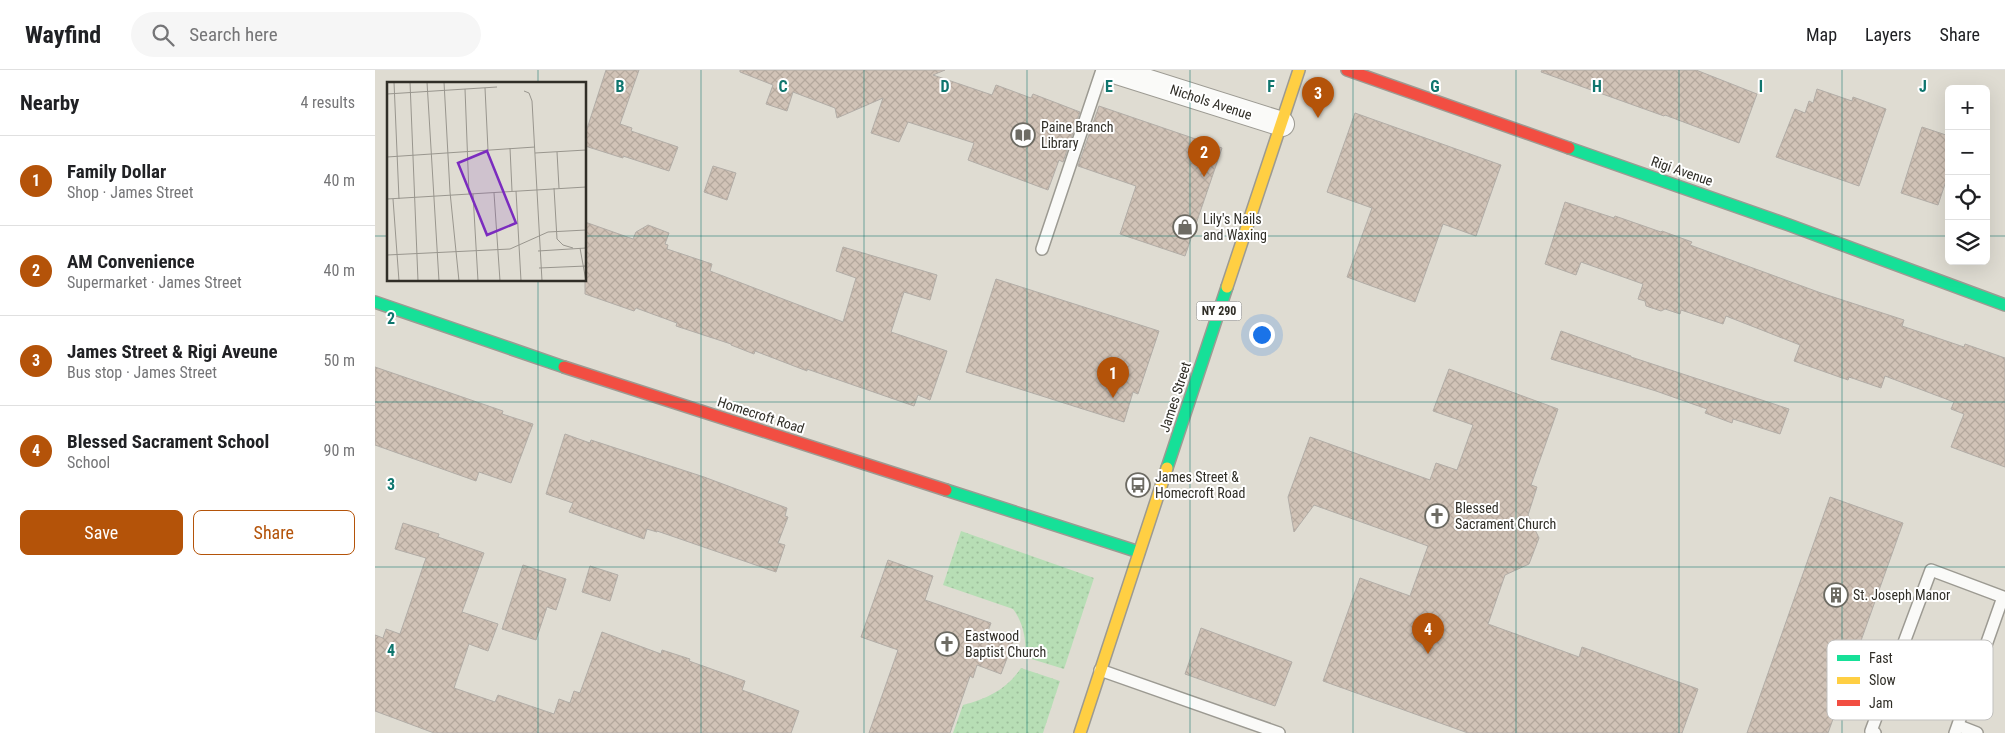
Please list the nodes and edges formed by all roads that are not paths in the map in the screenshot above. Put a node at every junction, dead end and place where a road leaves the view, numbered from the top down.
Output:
1 (1102, 70) edge
2 (1111, 70) edge
3 (1299, 70) edge
4 (1347, 70) edge
5 (1281, 124) junction
6 (1042, 249) dead end
7 (375, 302) edge
8 (2005, 304) edge
9 (1139, 552) junction
10 (1905, 640) edge
11 (1988, 640) edge
12 (1100, 670) junction
13 (1875, 720) edge
14 (1957, 730) edge
15 (1080, 733) edge
16 (1279, 733) edge
17 (1875, 733) edge
18 (1977, 733) edge

1 - 6 lane
2 - 5 street, Nichols Avenue
3 - 5 street, James Street / NY 290
4 - 8 street, Rigi Avenue
5 - 9 street, James Street / NY 290
7 - 9 street, Homecroft Road
9 - 12 street, James Street / NY 290
10 - 11 lane
12 - 15 street, James Street / NY 290
12 - 16 lane
13 - 17 lane
14 - 18 lane

